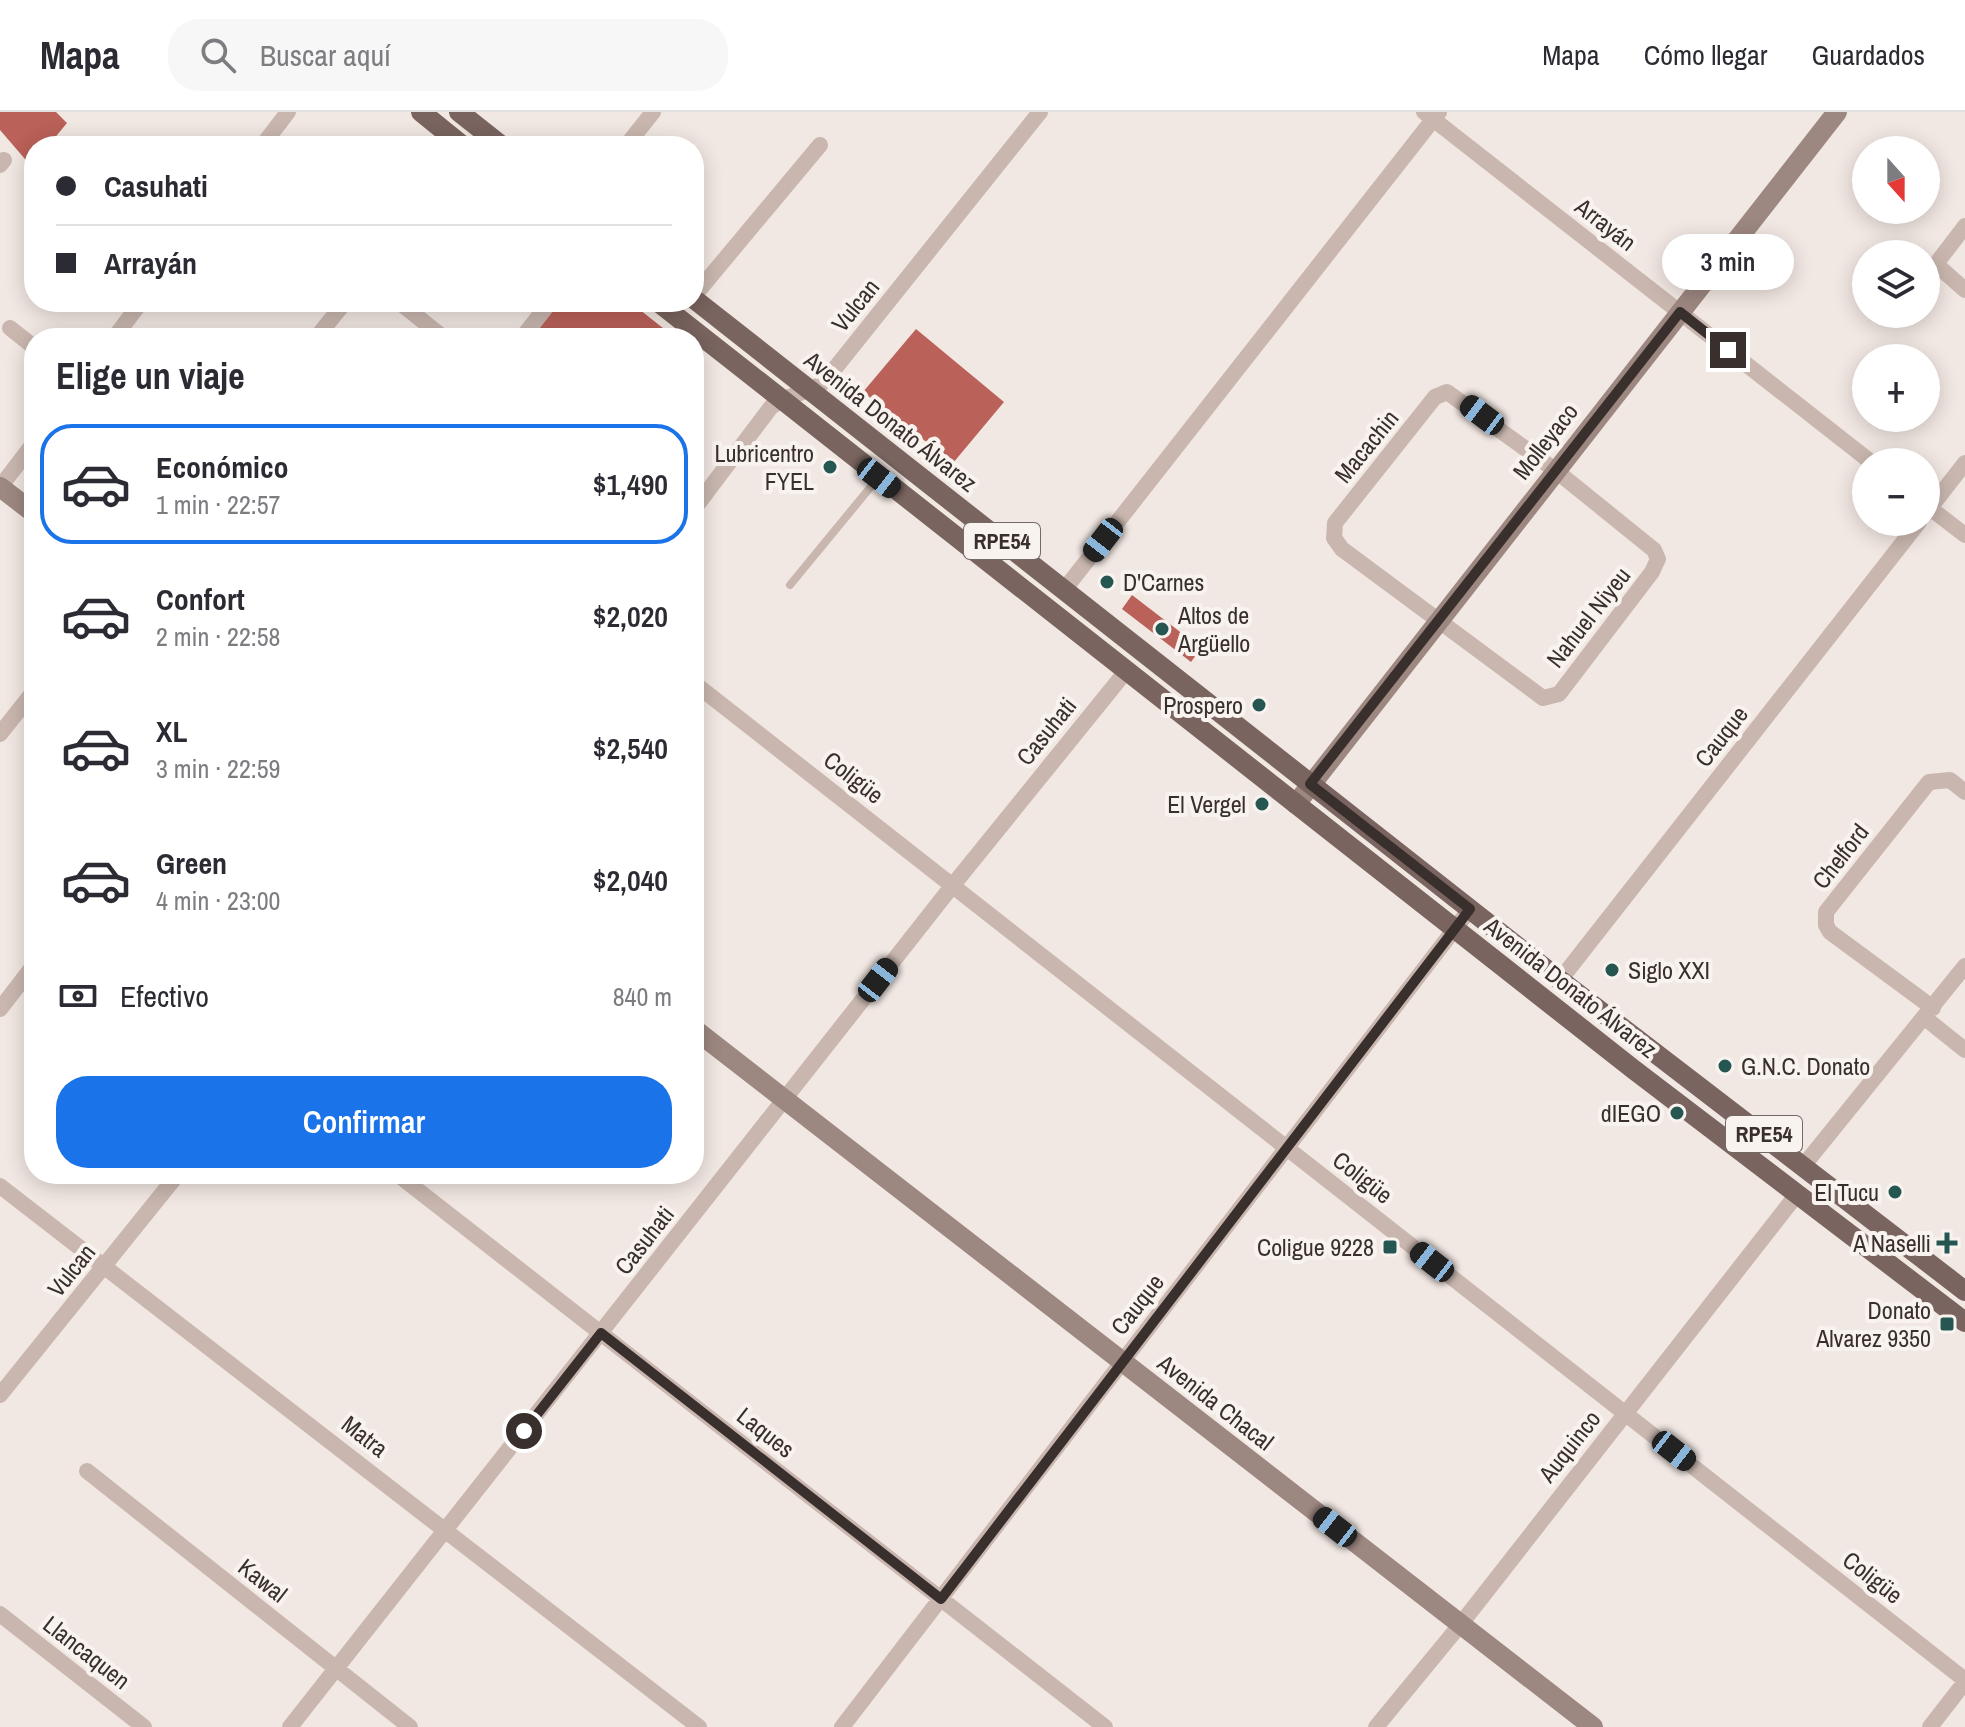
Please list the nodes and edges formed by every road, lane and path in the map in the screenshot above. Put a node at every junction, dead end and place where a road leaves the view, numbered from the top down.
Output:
1 (288, 112) edge
2 (421, 112) edge
3 (459, 112) edge
4 (653, 112) edge
5 (1040, 112) edge
6 (1837, 112) edge
7 (1432, 114) edge
8 (270, 136) edge
9 (451, 136) edge
10 (489, 136) edge
11 (634, 136) edge
12 (820, 145) dead end
13 (1965, 226) edge
14 (704, 285) edge
15 (1965, 290) edge
16 (704, 305) edge
17 (337, 312) edge
18 (412, 312) edge
19 (542, 312) edge
20 (670, 312) edge
21 (1680, 312) junction
22 (10, 328) dead end
23 (324, 328) edge
24 (432, 328) edge
25 (530, 328) edge
26 (690, 328) edge
27 (24, 339) edge
28 (704, 339) edge
29 (812, 391) junction
30 (780, 400) junction
31 (1853, 448) edge
32 (24, 456) edge
33 (1965, 463) edge
34 (1555, 470) junction
35 (879, 478) junction
36 (0, 487) edge
37 (1940, 493) edge
38 (704, 496) edge
39 (24, 505) edge
40 (1940, 517) edge
41 (1965, 535) edge
42 (1908, 536) edge
43 (790, 585) dead end
44 (1064, 590) junction
45 (1437, 620) junction
46 (1127, 670) junction
47 (704, 691) edge
48 (24, 704) edge
49 (0, 734) edge
50 (1310, 784) junction
51 (1965, 792) edge
52 (1296, 804) junction
53 (953, 885) junction
54 (1470, 909) junction
55 (1456, 929) junction
56 (1965, 966) edge
57 (24, 978) edge
58 (1560, 980) junction
59 (0, 1009) edge
60 (1929, 1013) junction
61 (704, 1037) edge
62 (1965, 1050) edge
63 (784, 1099) junction
64 (1287, 1148) junction
65 (1804, 1165) junction
66 (170, 1184) edge
67 (410, 1184) edge
68 (0, 1186) edge
69 (1798, 1193) junction
70 (105, 1267) junction
71 (1965, 1291) edge
72 (1965, 1322) edge
73 (601, 1333) junction
74 (1122, 1363) junction
75 (0, 1394) edge
76 (1625, 1413) junction
77 (87, 1471) dead end
78 (446, 1529) junction
79 (941, 1599) junction
80 (0, 1614) edge
81 (1460, 1625) junction
82 (336, 1669) junction
83 (1965, 1681) edge
84 (144, 1727) edge
85 (290, 1727) edge
86 (410, 1727) edge
87 (699, 1727) edge
88 (842, 1727) edge
89 (1105, 1727) edge
90 (1376, 1727) edge
91 (1593, 1727) edge
92 (1930, 1727) edge

1 - 8 street
2 - 9 main road
3 - 10 main road
4 - 11 street
5 - 29 street, Vulcan
6 - 21 main road, Molleyaco
7 - 21 street, Arrayán
7 - 44 street
12 - 14 street
13 - 15 street
16 - 29 main road, Avenida Donato Álvarez / RPE54
17 - 23 street
18 - 24 street
19 - 25 street
20 - 26 main road, Avenida Donato Álvarez / RPE54
21 - 31 street, Arrayán
21 - 34 main road, Molleyaco
22 - 27 street
28 - 30 main road, Avenida Donato Álvarez / RPE54
29 - 30 street
29 - 44 main road, Avenida Donato Álvarez / RPE54
30 - 35 main road, Avenida Donato Álvarez / RPE54
30 - 38 street
32 - 36 street
33 - 37 street
34 - 45 main road, Molleyaco
34 - 45 street, Nahuel Niyeu
34 - 45 street, Macachin
35 - 43 lane
35 - 46 main road, Avenida Donato Álvarez / RPE54
36 - 39 main road
40 - 41 street
42 - 58 street, Cauque
44 - 50 main road, Avenida Donato Álvarez / RPE54
45 - 50 main road, Molleyaco
46 - 52 main road, Avenida Donato Álvarez / RPE54
46 - 53 street, Casuhati
47 - 53 street, Coligüe
48 - 49 street
50 - 52 main road, Molleyaco
50 - 54 main road, Avenida Donato Álvarez / RPE54
51 - 60 street, Chelford
52 - 55 main road, Avenida Donato Álvarez / RPE54
53 - 63 street, Casuhati
53 - 64 street, Coligüe
54 - 55 street, Cauque
54 - 58 main road, Avenida Donato Álvarez / RPE54
55 - 64 street, Cauque
55 - 69 main road, Avenida Donato Álvarez / RPE54
56 - 60 street
57 - 59 street
58 - 65 main road, Avenida Donato Álvarez / RPE54
60 - 62 street, Chelford
60 - 65 street
61 - 63 main road, Avenida Chacal
63 - 73 street, Casuhati
63 - 74 main road, Avenida Chacal
64 - 74 street, Cauque
64 - 76 street, Coligüe
65 - 71 main road, Avenida Donato Álvarez / RPE54
66 - 70 street, Vulcan
67 - 73 street, Laques
68 - 70 street, Matra
69 - 72 main road, Avenida Donato Álvarez / RPE54
69 - 76 street, Auquinco
70 - 75 street, Vulcan
70 - 78 street, Matra
73 - 78 street, Casuhati
73 - 79 street, Laques
74 - 79 street, Cauque
74 - 81 main road, Avenida Chacal
76 - 81 street, Auquinco
76 - 83 street, Coligüe
77 - 82 street, Kawal
78 - 82 street, Casuhati
78 - 87 street, Matra
79 - 88 street, Cauque
79 - 89 street, Laques
80 - 84 street, Llancaquen
81 - 90 street, Auquinco
81 - 91 main road, Avenida Chacal
82 - 85 street, Casuhati
82 - 86 street, Kawal
83 - 92 street

